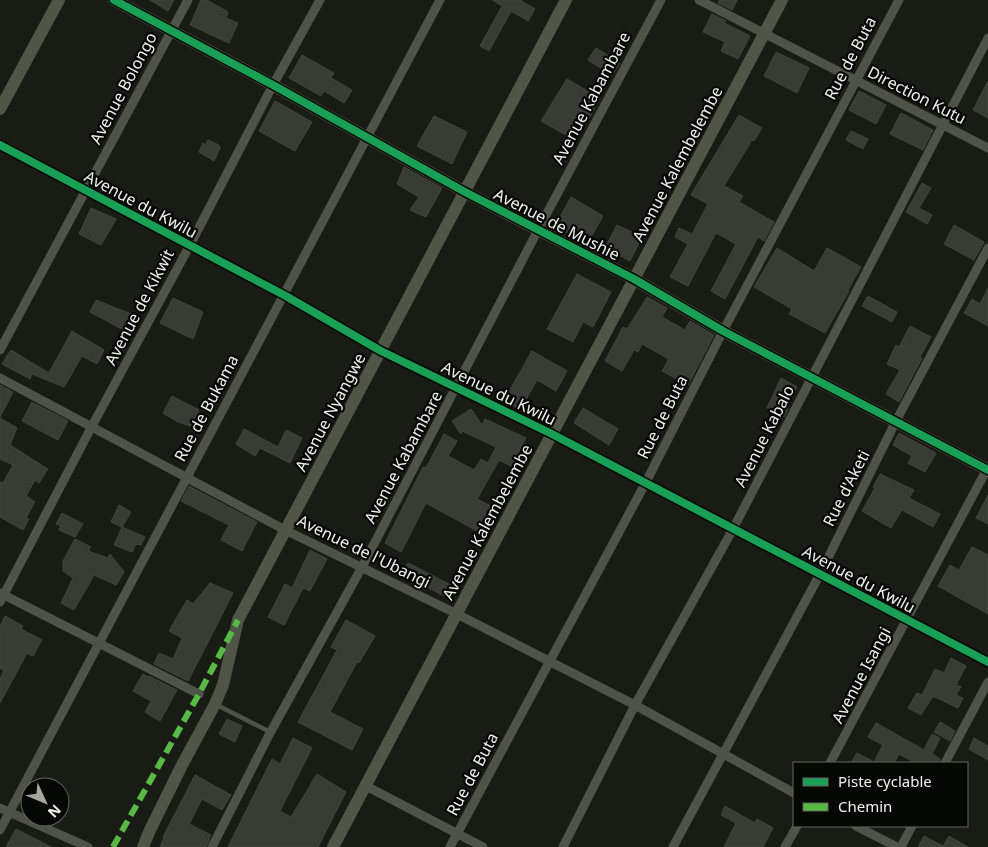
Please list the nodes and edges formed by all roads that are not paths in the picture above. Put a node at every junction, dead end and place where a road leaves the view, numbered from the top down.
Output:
1 (59, 0) edge
2 (114, 0) edge
3 (188, 0) edge
4 (320, 0) edge
5 (440, 0) edge
6 (566, 0) edge
7 (661, 0) edge
8 (698, 0) edge
9 (782, 0) edge
10 (899, 0) edge
11 (172, 30) junction
12 (764, 33) junction
13 (988, 38) edge
14 (855, 81) junction
15 (273, 85) junction
16 (0, 109) edge
17 (942, 125) junction
18 (367, 138) junction
19 (0, 145) edge
20 (988, 148) edge
21 (85, 191) junction
22 (465, 192) junction
23 (538, 230) junction
24 (190, 245) junction
25 (988, 248) edge
26 (634, 280) junction
27 (284, 295) junction
28 (723, 331) junction
29 (0, 350) edge
30 (381, 351) junction
31 (811, 377) junction
32 (0, 378) edge
33 (457, 387) junction
34 (896, 421) junction
35 (92, 426) junction
36 (552, 434) junction
37 (988, 468) edge
38 (186, 477) junction
39 (646, 482) junction
40 (733, 528) junction
41 (285, 530) junction
42 (362, 567) junction
43 (820, 574) junction
44 (1, 597) edge
45 (457, 614) junction
46 (906, 619) junction
47 (100, 643) junction
48 (550, 661) junction
49 (988, 662) edge
50 (988, 682) edge
51 (199, 694) dead end
52 (216, 704) junction
53 (635, 705) junction
54 (270, 733) junction
55 (722, 754) junction
56 (831, 762) edge
57 (946, 762) edge
58 (366, 786) junction
59 (793, 792) edge
60 (0, 808) edge
61 (9, 813) junction
62 (795, 827) edge
63 (858, 827) edge
64 (911, 827) edge
65 (0, 830) edge
66 (457, 834) junction
67 (88, 847) edge
68 (143, 847) edge
69 (212, 847) edge
70 (333, 847) edge
71 (450, 847) edge
72 (483, 847) edge
73 (563, 847) edge
74 (673, 847) edge
75 (785, 847) edge
76 (897, 847) edge
77 (901, 847) edge

1 - 16 street
2 - 11 street, Avenue de Mushie
3 - 11 street, Avenue Bolongo
4 - 15 street, Avenue de Kikwit
5 - 18 street, Rue de Bukama
6 - 22 street, Avenue Nyangwe
7 - 23 street, Avenue Kabambare
8 - 12 street, Direction Kutu
9 - 12 street, Avenue Kalembelembe
10 - 14 street, Rue de Buta
11 - 15 street, Avenue de Mushie
11 - 21 street, Avenue Bolongo
12 - 14 street, Direction Kutu
12 - 26 street, Avenue Kalembelembe
13 - 17 street, Avenue Kabalo
14 - 17 street, Direction Kutu
14 - 28 street, Rue de Buta
15 - 18 street, Avenue de Mushie
15 - 24 street, Avenue de Kikwit
17 - 20 street, Direction Kutu
17 - 31 street, Avenue Kabalo
18 - 22 street, Avenue de Mushie
18 - 27 street, Rue de Bukama
19 - 21 street, Avenue du Kwilu
21 - 24 street, Avenue du Kwilu
21 - 29 street, Avenue Bolongo
22 - 23 street, Avenue de Mushie
22 - 30 street, Avenue Nyangwe
23 - 26 street, Avenue de Mushie
23 - 33 street, Avenue Kabambare
24 - 27 street, Avenue du Kwilu
24 - 35 street, Avenue de Kikwit
25 - 34 street, Rue d'Aketi
26 - 28 street, Avenue de Mushie
26 - 36 street, Avenue Kalembelembe
27 - 30 street, Avenue du Kwilu
27 - 38 street, Rue de Bukama
28 - 31 street, Avenue de Mushie
28 - 39 street, Rue de Buta
30 - 33 street, Avenue du Kwilu
30 - 41 street, Avenue Nyangwe
31 - 34 street, Avenue de Mushie
31 - 40 street, Avenue Kabalo
32 - 35 street, Avenue de l'Ubangi
33 - 36 street, Avenue du Kwilu
33 - 42 street, Avenue Kabambare
34 - 37 street, Avenue de Mushie
34 - 43 street, Rue d'Aketi
35 - 38 street, Avenue de l'Ubangi
35 - 44 street, Avenue de Kikwit
36 - 39 street, Avenue du Kwilu
36 - 45 street, Avenue Kalembelembe
37 - 46 street, Avenue Isangi
38 - 41 street, Avenue de l'Ubangi
38 - 47 street, Rue de Bukama
39 - 40 street, Avenue du Kwilu
39 - 48 street, Rue de Buta
40 - 43 street, Avenue du Kwilu
40 - 53 street, Avenue Kabalo
41 - 42 street, Avenue de l'Ubangi
41 - 52 street, Avenue Nyangwe
42 - 45 street, Avenue de l'Ubangi
42 - 54 street, Avenue Kabambare
43 - 46 street, Avenue du Kwilu
43 - 55 street, Rue d'Aketi
44 - 47 street
45 - 48 street, Avenue de l'Ubangi
45 - 58 street, Avenue Kalembelembe
46 - 49 street, Avenue du Kwilu
46 - 56 street, Avenue Isangi
47 - 51 street
47 - 61 street, Rue de Bukama
48 - 53 street, Avenue de l'Ubangi
48 - 66 street, Rue de Buta
50 - 57 street
52 - 54 lane
52 - 68 street, Avenue Nyangwe
53 - 55 street, Avenue de l'Ubangi
53 - 73 street, Avenue Kabalo
54 - 69 street, Avenue Kabambare
55 - 59 street, Avenue de l'Ubangi
55 - 74 street, Rue d'Aketi
58 - 66 street
58 - 70 street, Avenue Kalembelembe
60 - 61 street
61 - 65 street, Rue de Bukama
61 - 67 street
62 - 75 street
63 - 76 street
64 - 77 street
66 - 71 street, Rue de Buta
66 - 72 street

